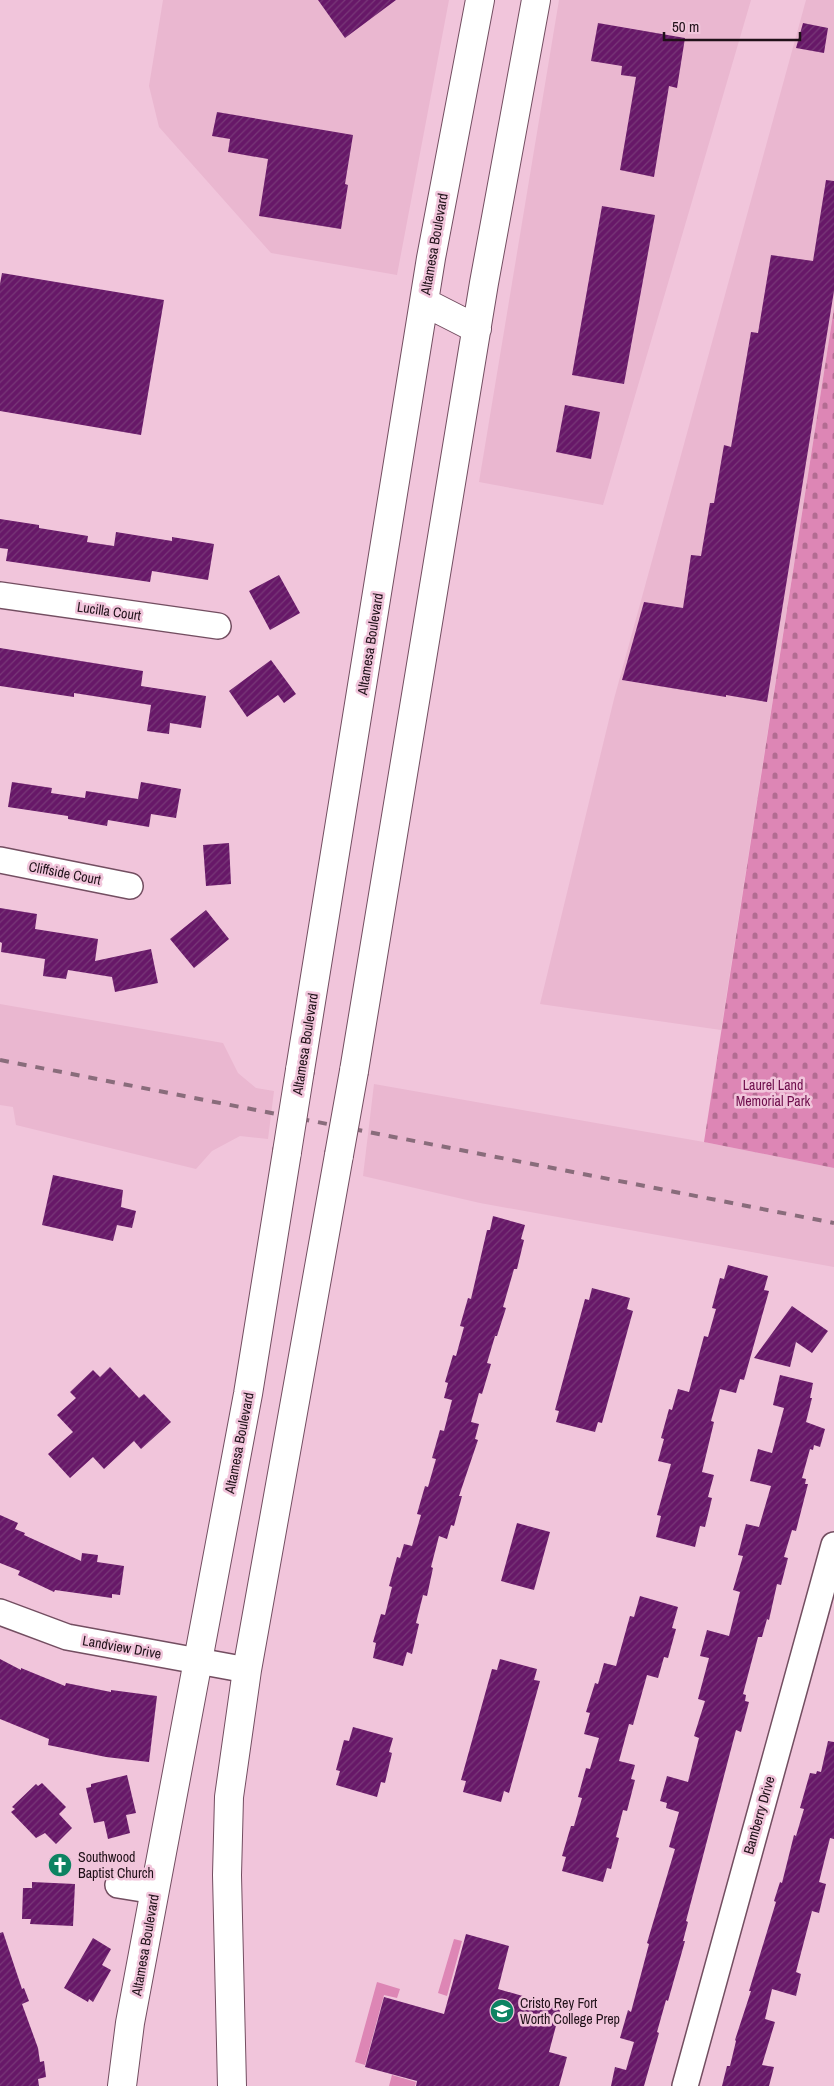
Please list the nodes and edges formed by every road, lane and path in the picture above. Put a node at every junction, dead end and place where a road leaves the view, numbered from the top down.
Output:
1 (480, 0) edge
2 (536, 0) edge
3 (424, 302) junction
4 (477, 329) junction
5 (0, 595) edge
6 (218, 626) dead end
7 (0, 860) edge
8 (130, 886) dead end
9 (834, 1545) edge
10 (0, 1612) edge
11 (197, 1660) junction
12 (247, 1670) junction
13 (118, 1885) dead end
14 (155, 1891) junction
15 (122, 2086) edge
16 (232, 2086) edge
17 (685, 2086) edge

1 - 3 main road, Altamesa Boulevard
2 - 4 main road
3 - 4 main road
3 - 11 main road, Altamesa Boulevard, bridge
4 - 12 main road, bridge
5 - 6 street, Lucilla Court
7 - 8 street, Cliffside Court
9 - 17 street, Bamberry Drive
10 - 11 street, Landview Drive
11 - 12 street, Landview Drive
11 - 14 main road, Altamesa Boulevard
12 - 16 main road
13 - 14 street
14 - 15 main road, Altamesa Boulevard

